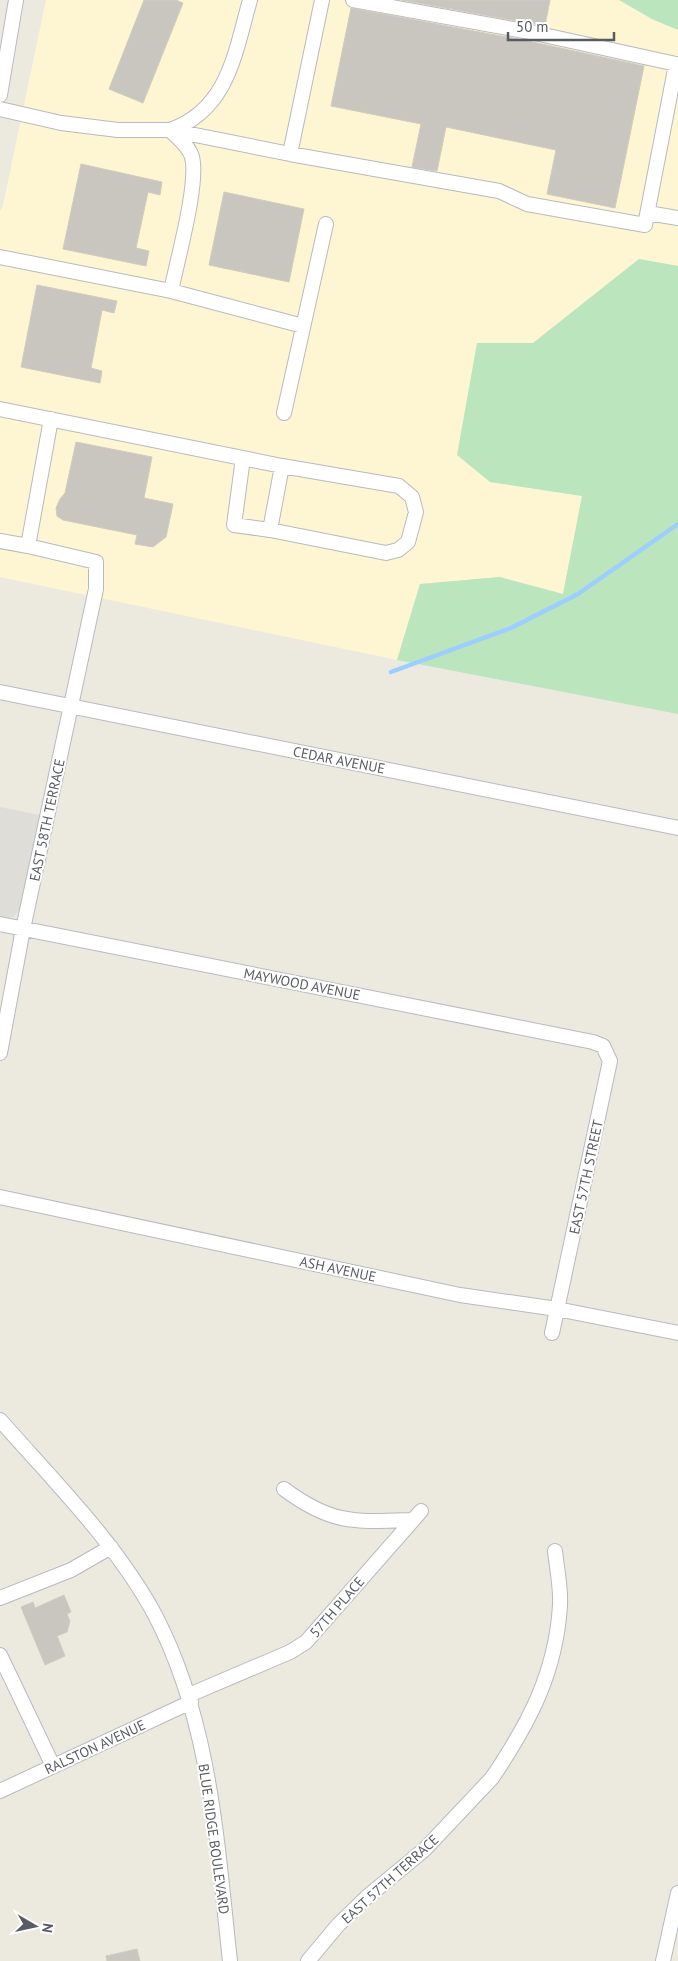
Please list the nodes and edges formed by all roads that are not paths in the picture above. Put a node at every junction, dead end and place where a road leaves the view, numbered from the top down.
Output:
1 (16, 0) edge
2 (250, 0) edge
3 (322, 0) edge
4 (353, 0) edge
5 (0, 95) edge
6 (0, 110) edge
7 (170, 130) junction
8 (290, 154) junction
9 (648, 212) junction
10 (678, 218) edge
11 (326, 224) dead end
12 (0, 257) edge
13 (171, 292) junction
14 (303, 326) junction
15 (0, 409) edge
16 (284, 413) dead end
17 (51, 419) junction
18 (243, 458) junction
19 (282, 466) junction
20 (270, 530) junction
21 (0, 541) edge
22 (28, 546) junction
23 (0, 692) edge
24 (71, 705) junction
25 (678, 828) edge
26 (0, 924) edge
27 (23, 929) junction
28 (603, 1046) joint
29 (0, 1053) edge
30 (0, 1197) edge
31 (557, 1309) junction
32 (552, 1333) dead end
33 (678, 1333) edge
34 (0, 1420) edge
35 (284, 1489) dead end
36 (111, 1547) junction
37 (555, 1551) dead end
38 (0, 1598) edge
39 (0, 1655) edge
40 (190, 1699) junction
41 (53, 1766) junction
42 (0, 1791) edge
43 (678, 1893) edge
44 (230, 1961) edge
45 (308, 1961) edge
46 (664, 1961) edge

1 - 5 street
2 - 7 street
3 - 8 street
4 - 9 street
6 - 7 street
7 - 8 street
7 - 13 street
8 - 9 street
9 - 10 street
11 - 14 street
12 - 13 street
13 - 14 street
14 - 16 street
15 - 17 street
17 - 18 street
17 - 22 street
18 - 19 street
18 - 20 street
19 - 20 street
19 - 20 street
21 - 22 street
22 - 24 street, EAST 58TH TERRACE
23 - 24 street, CEDAR AVENUE
24 - 25 street, CEDAR AVENUE
24 - 27 street, EAST 58TH TERRACE
26 - 27 street, MAYWOOD AVENUE
27 - 28 street, MAYWOOD AVENUE
27 - 29 street, EAST 58TH TERRACE
28 - 31 street, EAST 57TH STREET
30 - 31 street, ASH AVENUE
31 - 32 street, EAST 57TH STREET
31 - 33 street, ASH AVENUE
34 - 36 street, BLUE RIDGE BOULEVARD
35 - 40 street, 57TH PLACE
36 - 38 street
36 - 40 street, BLUE RIDGE BOULEVARD
37 - 45 street, EAST 57TH TERRACE
39 - 41 street
40 - 41 street, RALSTON AVENUE
40 - 44 street, BLUE RIDGE BOULEVARD
41 - 42 street, RALSTON AVENUE
43 - 46 street

